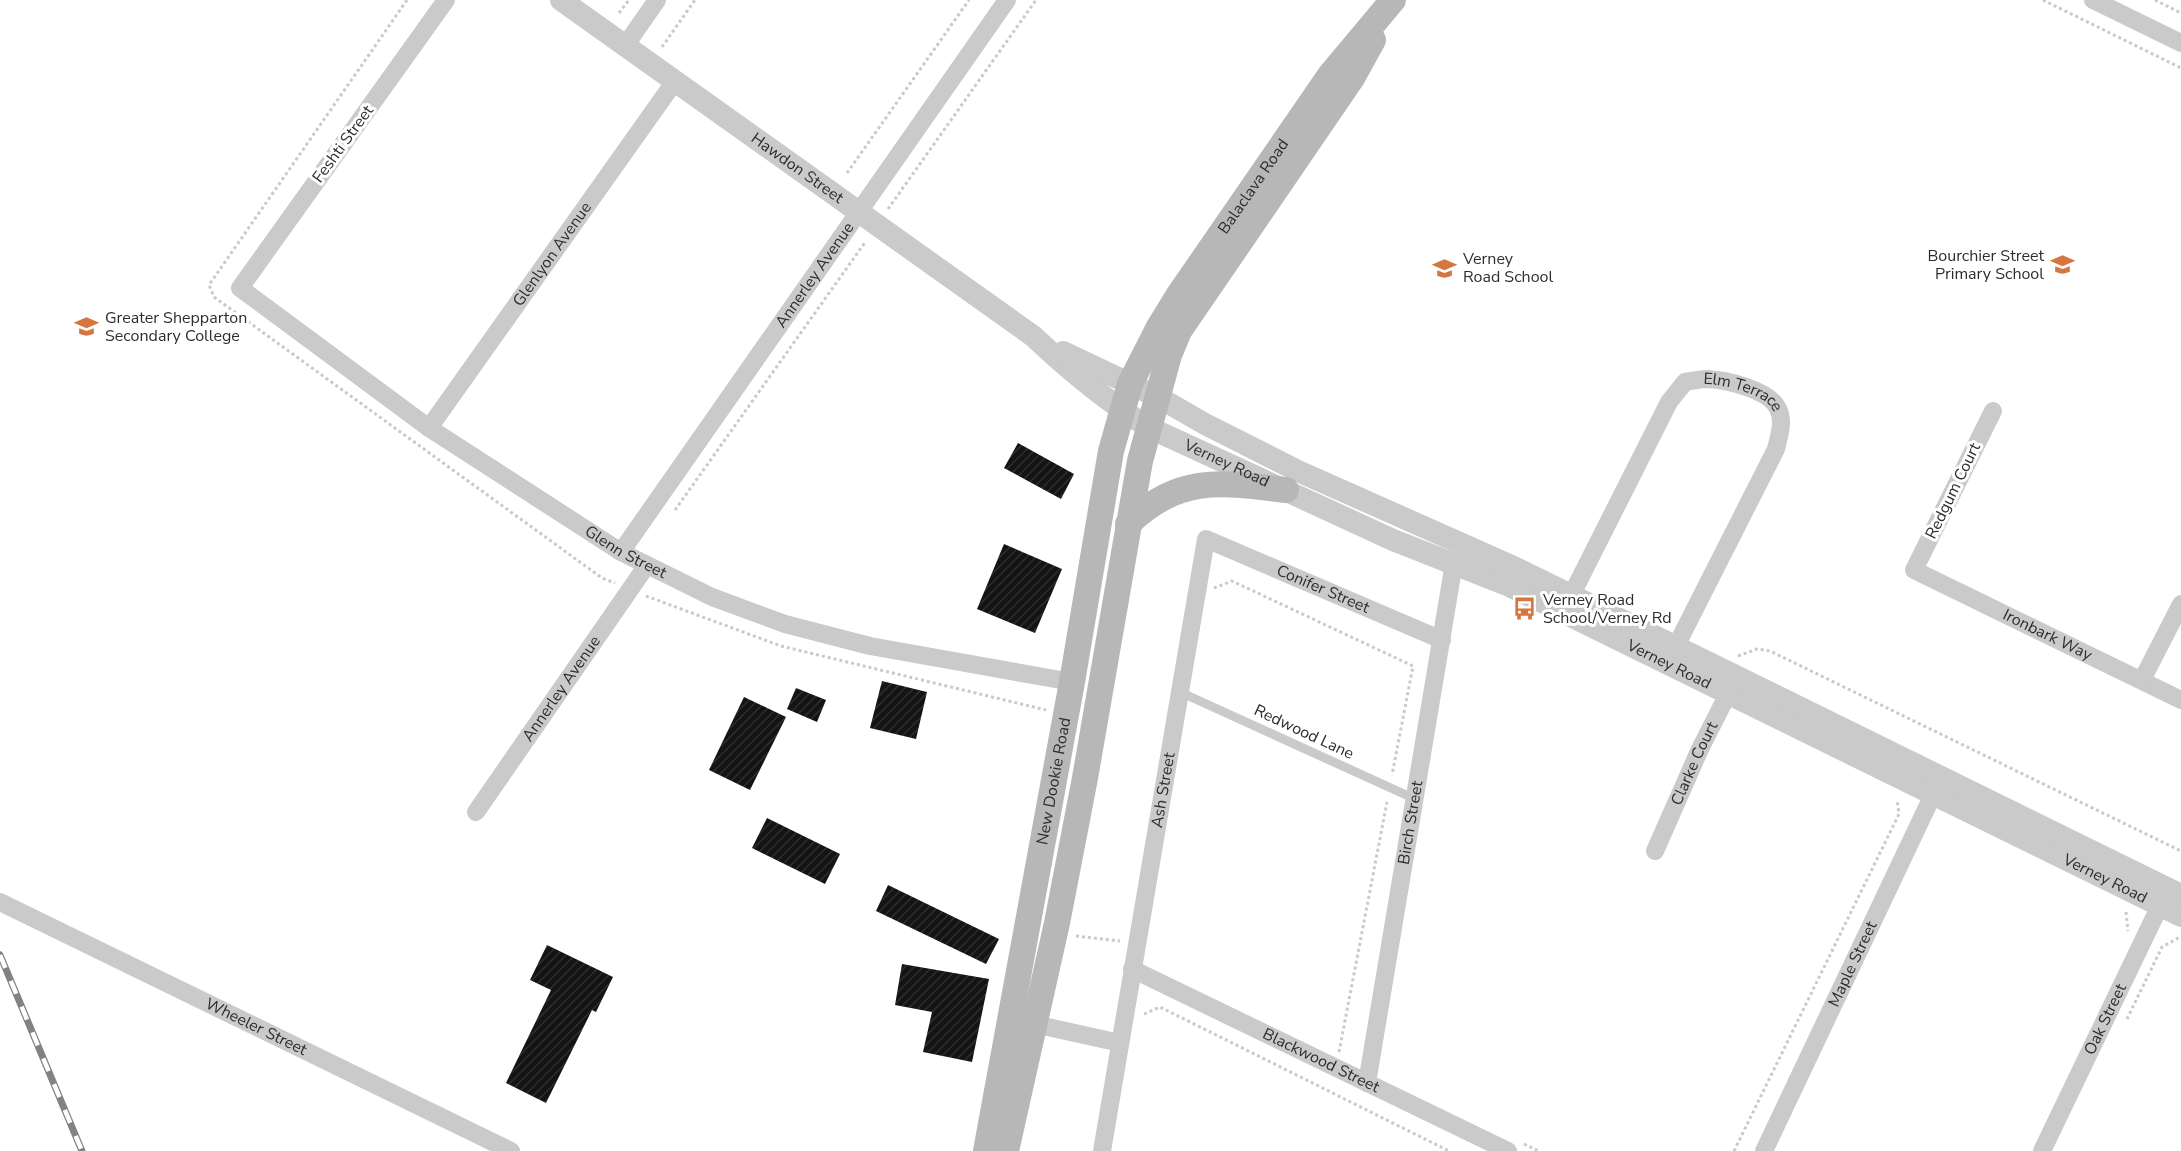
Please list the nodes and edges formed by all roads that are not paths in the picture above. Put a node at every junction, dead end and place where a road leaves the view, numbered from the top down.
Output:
1 (446, 0) edge
2 (561, 0) edge
3 (657, 0) edge
4 (1007, 0) edge
5 (1394, 0) edge
6 (2092, 0) edge
7 (2181, 44) edge
8 (625, 46) junction
9 (675, 81) junction
10 (858, 212) junction
11 (240, 288) joint
12 (1033, 336) junction
13 (1130, 384) junction
14 (1158, 397) junction
15 (1993, 411) dead end
16 (1123, 412) junction
17 (429, 428) junction
18 (1150, 428) junction
19 (1286, 490) junction
20 (1128, 524) junction
21 (1206, 539) joint
22 (621, 552) junction
23 (1454, 562) junction
24 (647, 565) junction
25 (1914, 570) joint
26 (2181, 604) edge
27 (1567, 605) junction
28 (1442, 640) junction
29 (1671, 656) junction
30 (2142, 680) junction
31 (1072, 682) junction
32 (1733, 685) junction
33 (1180, 692) junction
34 (2181, 700) edge
35 (1936, 786) junction
36 (1415, 799) junction
37 (476, 812) dead end
38 (1655, 851) dead end
39 (2170, 896) edge
40 (0, 902) edge
41 (2180, 926) edge
42 (1132, 969) junction
43 (1011, 1019) junction
44 (1035, 1023) junction
45 (1120, 1043) junction
46 (1368, 1083) junction
47 (511, 1151) edge
48 (986, 1151) edge
49 (1006, 1151) edge
50 (1102, 1151) edge
51 (1508, 1151) edge
52 (1764, 1151) edge
53 (2042, 1151) edge

1 - 11 street, Feshti Street
2 - 8 street, Hawdon Street
3 - 8 street
4 - 10 street, Annerley Avenue
5 - 13 main road, Balaclava Road
5 - 14 main road, Balaclava Road
6 - 7 street
8 - 9 street, Hawdon Street
9 - 10 street, Hawdon Street
9 - 17 street, Glenlyon Avenue
10 - 12 street, Hawdon Street
10 - 22 street, Annerley Avenue
11 - 17 street, Glenn Street
12 - 13 street, Hawdon Street
12 - 16 street, Hawdon Street
13 - 14 street, Hawdon Street
13 - 16 main road, Balaclava Road
14 - 18 main road, Balaclava Road
14 - 27 street, Verney Road
15 - 25 street, Redgum Court
16 - 18 street, Hawdon Street
16 - 31 main road, New Dookie Road
17 - 22 street, Glenn Street
18 - 19 street, Verney Road
18 - 20 main road, New Dookie Road
19 - 20 main road
19 - 23 street, Verney Road
20 - 44 main road, New Dookie Road
21 - 28 street, Conifer Street
21 - 33 street, Ash Street
22 - 24 street, Glenn Street
23 - 27 street, Verney Road
23 - 28 street, Birch Street
24 - 31 street, Glenn Street
24 - 37 street, Annerley Avenue
25 - 30 street, Ironbark Way
26 - 30 street
27 - 29 street, Verney Road
27 - 29 street, Elm Terrace
28 - 36 street, Birch Street
29 - 32 street, Verney Road
29 - 32 street, Verney Road
30 - 34 street, Ironbark Way
31 - 43 main road, New Dookie Road
32 - 35 street, Verney Road
32 - 38 street, Clarke Court
33 - 36 lane, Redwood Lane
33 - 42 street, Ash Street
35 - 39 street, Verney Road
35 - 52 street, Maple Street
36 - 46 street, Birch Street
39 - 41 street, Verney Road
39 - 53 street, Oak Street
40 - 47 street, Wheeler Street
42 - 45 street, Ash Street
42 - 46 street, Blackwood Street
43 - 44 street
43 - 48 main road, New Dookie Road
44 - 45 street
44 - 49 main road, New Dookie Road
45 - 50 street, Ash Street
46 - 51 street, Blackwood Street

